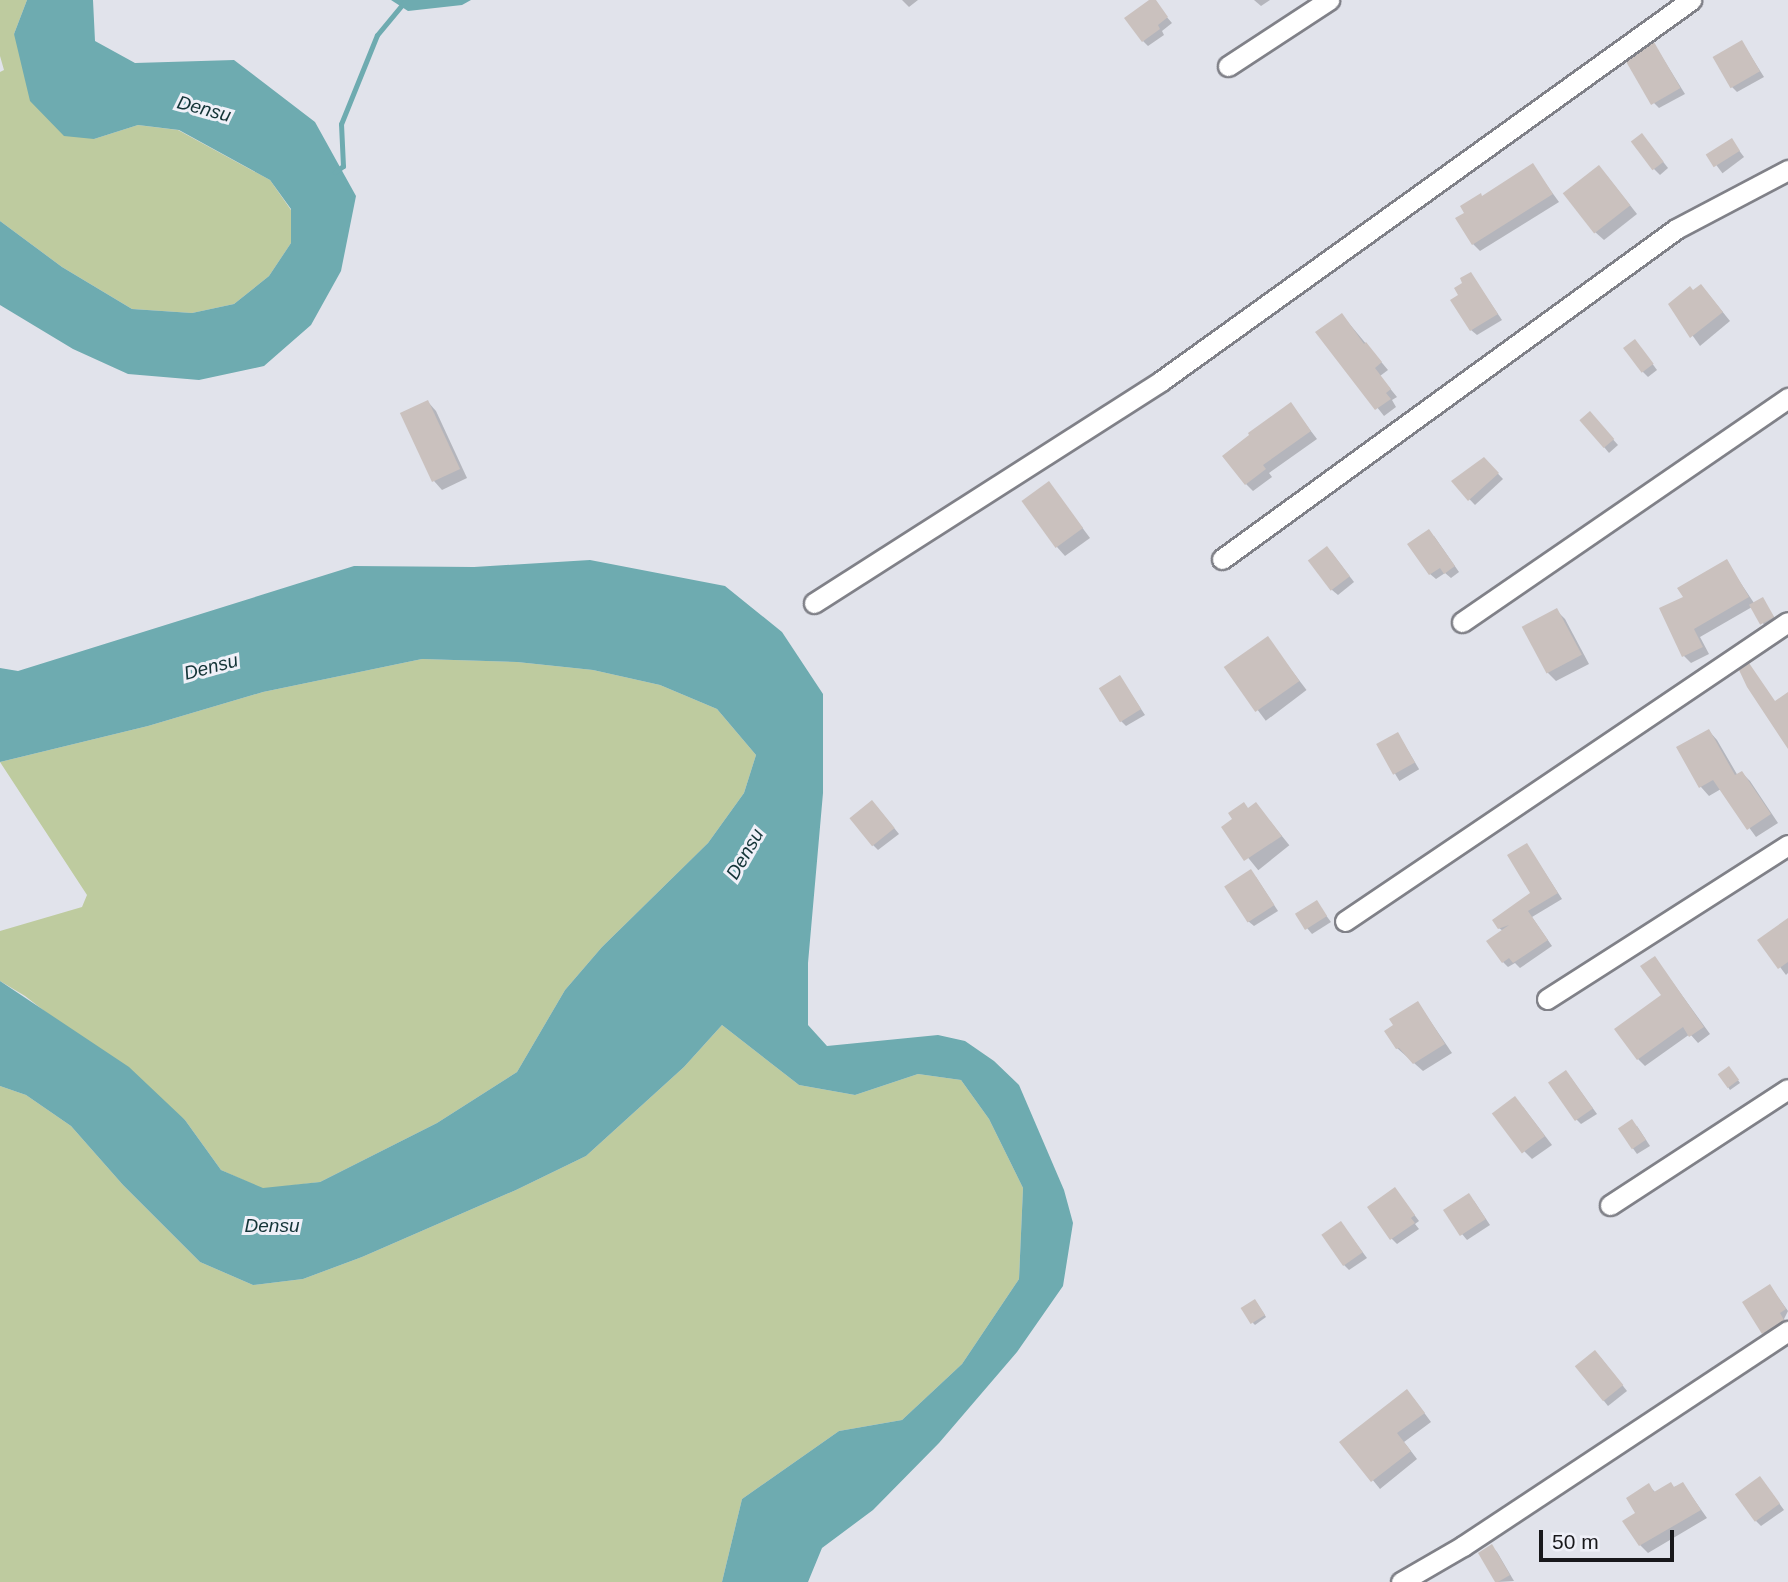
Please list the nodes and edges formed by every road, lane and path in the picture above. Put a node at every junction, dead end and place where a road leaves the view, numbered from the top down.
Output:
1 (1329, 0) edge
2 (1690, 0) edge
3 (1228, 66) dead end
4 (1788, 170) edge
5 (1788, 398) edge
6 (1222, 559) dead end
7 (814, 603) dead end
8 (1462, 622) dead end
9 (1788, 622) edge
10 (1788, 845) edge
11 (1345, 921) dead end
12 (1547, 999) dead end
13 (1788, 1089) edge
14 (1610, 1205) dead end
15 (1788, 1331) edge
16 (1401, 1582) edge

1 - 3 street
2 - 7 street
4 - 6 street
5 - 8 street
9 - 11 street
10 - 12 street
13 - 14 street
15 - 16 street

